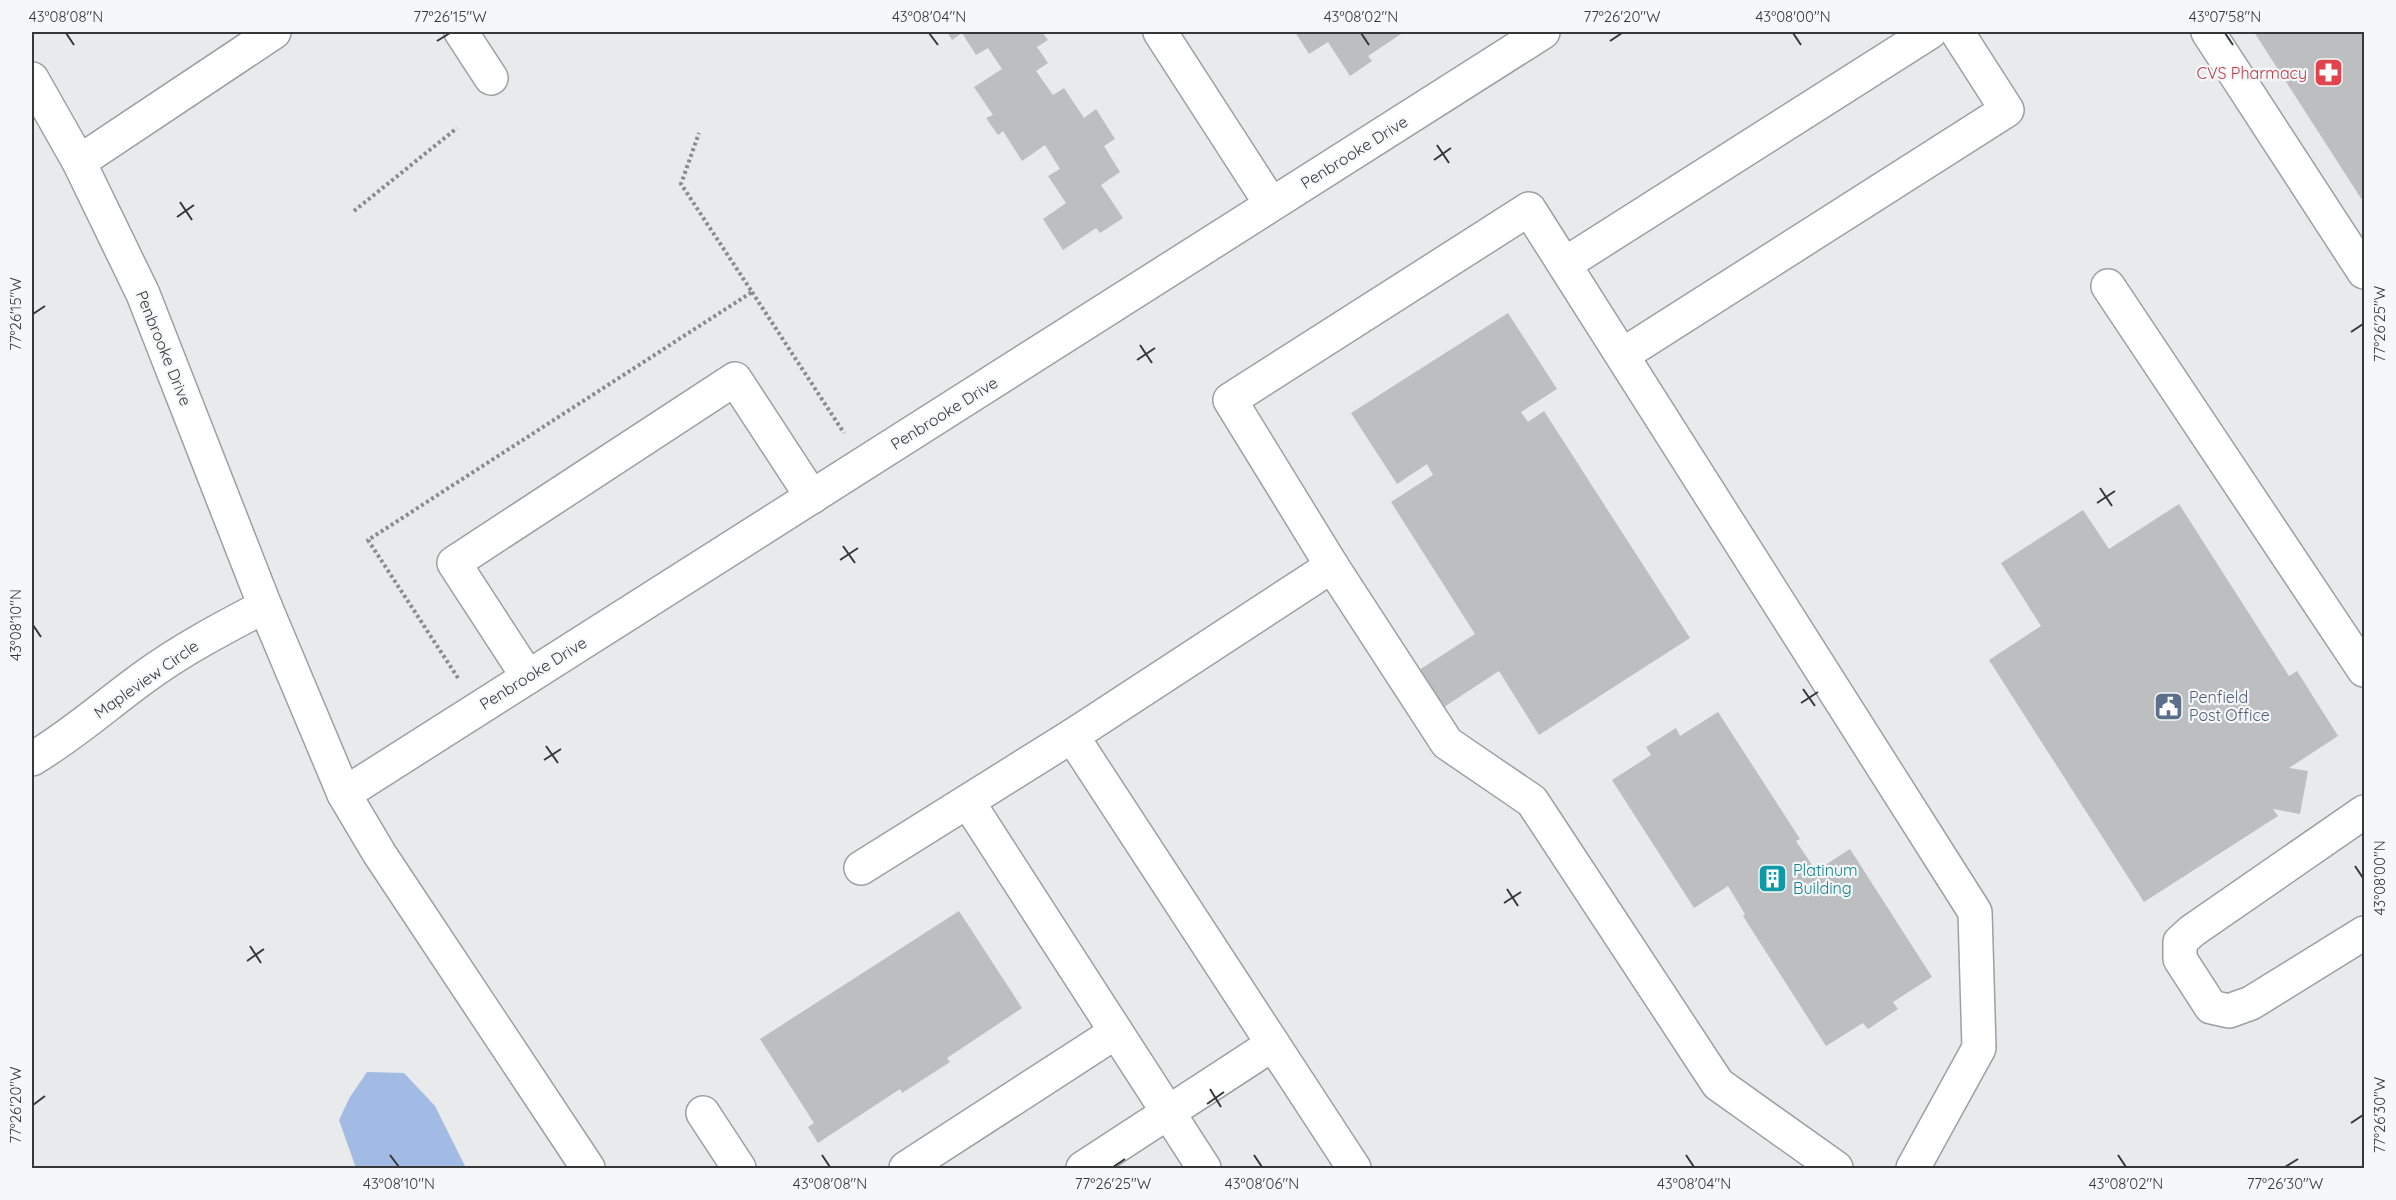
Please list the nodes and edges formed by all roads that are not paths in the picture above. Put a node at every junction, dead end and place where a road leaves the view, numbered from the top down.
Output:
1 (274, 32) edge
2 (461, 32) edge
3 (1160, 32) edge
4 (1543, 32) edge
5 (1930, 32) edge
6 (1957, 32) edge
7 (2208, 32) edge
8 (491, 78) dead end
9 (32, 79) edge
10 (79, 162) junction
11 (1271, 204) junction
12 (1565, 264) junction
13 (2364, 272) edge
14 (2108, 286) dead end
15 (1624, 354) junction
16 (812, 496) junction
17 (1332, 566) junction
18 (265, 606) junction
19 (2364, 670) edge
20 (528, 677) junction
21 (1072, 736) junction
22 (32, 759) edge
23 (344, 794) junction
24 (969, 802) junction
25 (2364, 812) edge
26 (861, 868) dead end
27 (2364, 933) edge
28 (1116, 1032) junction
29 (1273, 1044) junction
30 (703, 1113) dead end
31 (1168, 1113) junction
32 (588, 1168) edge
33 (739, 1168) edge
34 (906, 1168) edge
35 (1083, 1168) edge
36 (1204, 1168) edge
37 (1354, 1168) edge
38 (1836, 1168) edge
39 (1913, 1168) edge

1 - 10 street
2 - 8 street
3 - 11 street
4 - 11 street, Penbrooke Drive
5 - 12 street
6 - 15 street
7 - 13 street
9 - 10 street, Penbrooke Drive
10 - 18 street, Penbrooke Drive
11 - 16 street, Penbrooke Drive
12 - 15 street
12 - 17 street
14 - 19 street
15 - 39 street
16 - 20 street, Penbrooke Drive
16 - 20 street
17 - 21 street
17 - 38 street
18 - 22 street, Mapleview Circle
18 - 23 street, Penbrooke Drive
20 - 23 street, Penbrooke Drive
21 - 24 street
21 - 29 street
23 - 32 street, Penbrooke Drive
24 - 26 street
24 - 28 street
25 - 27 street
28 - 31 street
28 - 34 street
29 - 31 street
29 - 37 street
30 - 33 street
31 - 35 street
31 - 36 street

